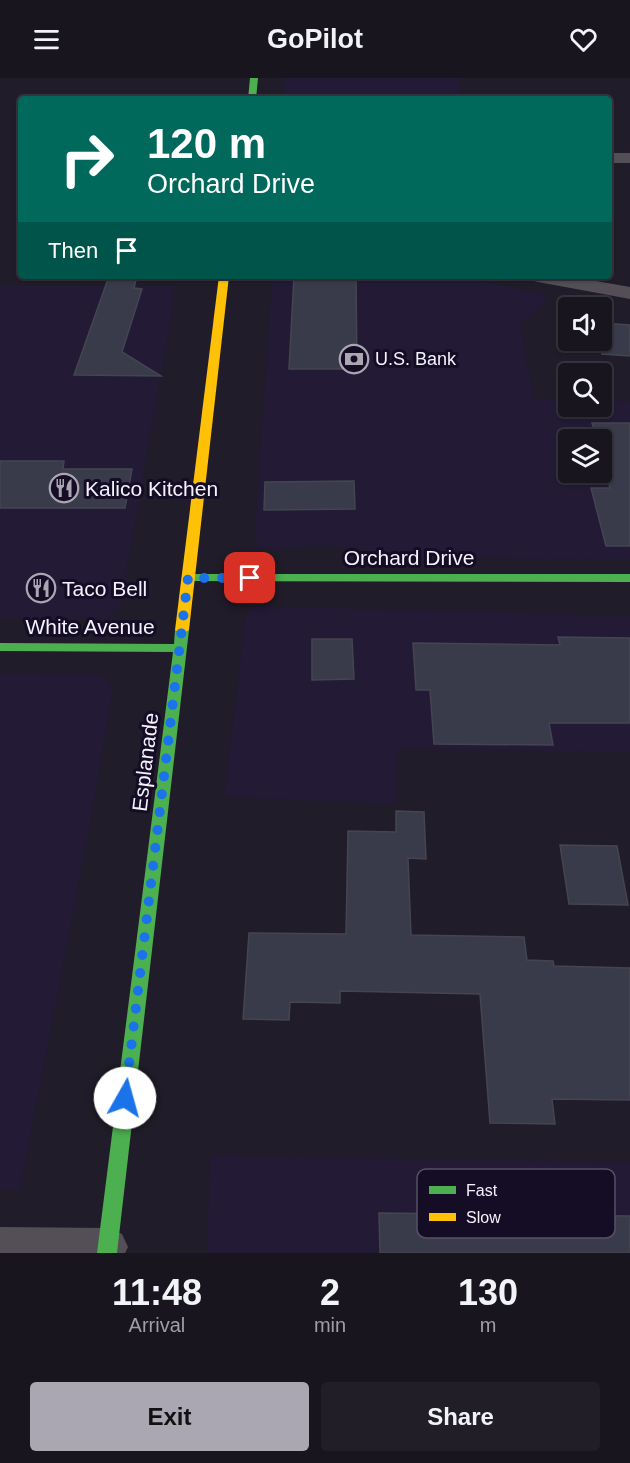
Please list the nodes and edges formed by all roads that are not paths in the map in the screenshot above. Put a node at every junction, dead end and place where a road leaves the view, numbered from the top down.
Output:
1 (254, 78) edge
2 (252, 96) edge
3 (612, 158) edge
4 (630, 158) edge
5 (224, 279) edge
6 (554, 279) edge
7 (630, 293) edge
8 (188, 578) junction
9 (630, 578) edge
10 (0, 647) edge
11 (180, 648) junction
12 (0, 1246) edge
13 (107, 1250) edge

1 - 2 main road
3 - 4 street
5 - 8 main road, Esplanade
6 - 7 street
8 - 9 main road, Orchard Drive
8 - 11 main road, Esplanade
10 - 11 main road, White Avenue
11 - 13 main road, Esplanade
12 - 13 street

